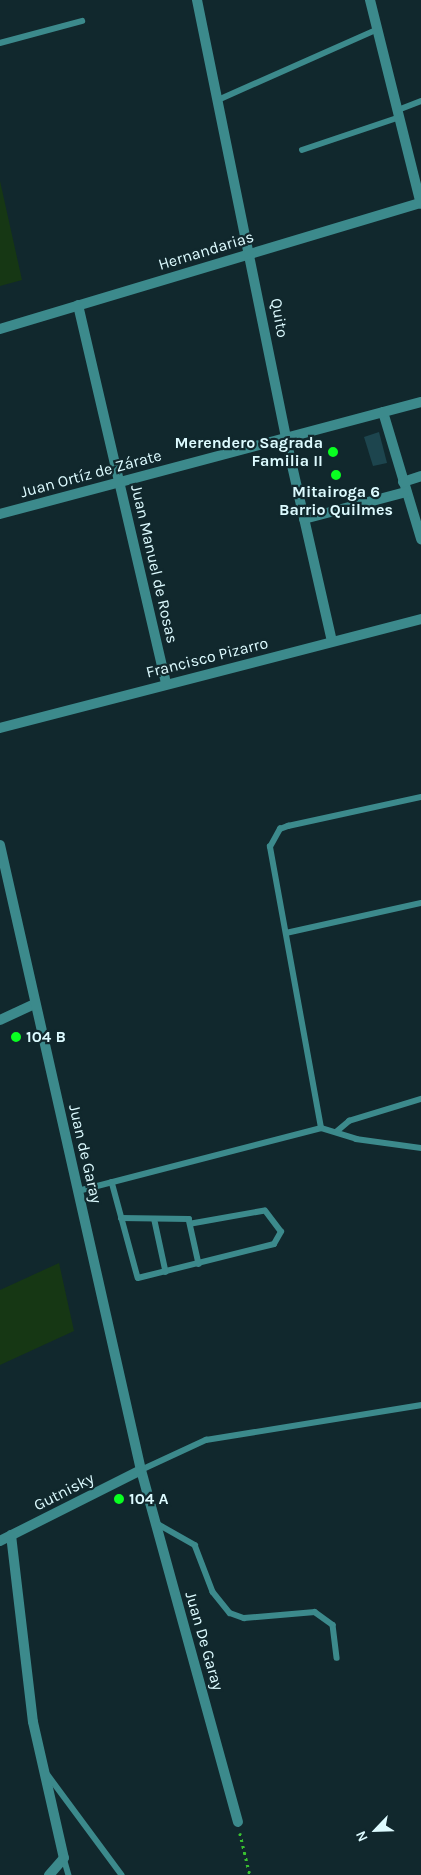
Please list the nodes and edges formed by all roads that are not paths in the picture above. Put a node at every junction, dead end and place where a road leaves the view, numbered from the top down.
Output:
1 (197, 0) edge
2 (370, 0) edge
3 (82, 21) dead end
4 (378, 29) junction
5 (0, 43) edge
6 (218, 100) junction
7 (421, 102) edge
8 (399, 114) junction
9 (302, 150) dead end
10 (421, 204) edge
11 (252, 253) junction
12 (78, 305) junction
13 (0, 329) edge
14 (421, 402) edge
15 (383, 412) junction
16 (286, 439) junction
17 (421, 476) edge
18 (119, 481) junction
19 (404, 487) junction
20 (0, 514) edge
21 (304, 519) junction
22 (421, 539) edge
23 (421, 618) edge
24 (332, 642) junction
25 (166, 684) junction
26 (0, 728) edge
27 (421, 797) edge
28 (0, 845) edge
29 (421, 903) edge
30 (286, 933) junction
31 (35, 1004) junction
32 (0, 1020) edge
33 (421, 1099) edge
34 (321, 1128) junction
35 (336, 1132) junction
36 (421, 1148) edge
37 (112, 1182) junction
38 (78, 1191) junction
39 (121, 1218) junction
40 (155, 1221) junction
41 (192, 1224) junction
42 (199, 1264) junction
43 (166, 1272) junction
44 (421, 1405) edge
45 (141, 1470) junction
46 (156, 1522) junction
47 (11, 1535) junction
48 (0, 1541) edge
49 (337, 1658) dead end
50 (42, 1767) junction
51 (238, 1822) road end
52 (64, 1858) junction
53 (49, 1875) edge
54 (69, 1875) edge
55 (122, 1875) edge

1 - 6 street, Quito
2 - 4 street
3 - 5 lane
4 - 6 lane
4 - 8 street
6 - 11 street, Quito
7 - 8 lane
8 - 9 lane
8 - 10 street
10 - 11 street, Hernandarias
11 - 12 street, Hernandarias
11 - 16 street, Quito
12 - 13 street, Hernandarias
12 - 18 street, Juan Manuel de Rosas
14 - 15 street, Juan Ortíz de Zárate
15 - 16 street, Juan Ortíz de Zárate
15 - 19 street
16 - 18 street, Juan Ortíz de Zárate
16 - 21 street, Quito
17 - 19 street
18 - 20 street, Juan Ortíz de Zárate
18 - 25 street, Juan Manuel de Rosas
19 - 21 street
19 - 22 street
21 - 24 street, Quito
23 - 24 street, Francisco Pizarro
24 - 25 street, Francisco Pizarro
25 - 26 street, Francisco Pizarro
27 - 30 lane
28 - 31 street, Juan de Garay
29 - 30 lane
30 - 34 lane
31 - 32 street
31 - 38 street, Juan de Garay
33 - 35 lane
34 - 35 lane
34 - 37 lane
35 - 36 lane
37 - 38 lane
37 - 39 lane
38 - 45 street, Juan de Garay
39 - 40 lane
39 - 43 lane
40 - 41 lane
40 - 43 lane
41 - 42 lane
41 - 42 lane
42 - 43 lane
44 - 45 lane
45 - 46 street, Juan De Garay
45 - 47 street, Gutnisky
46 - 49 lane
46 - 51 street, Juan De Garay
47 - 48 street, Gutnisky
47 - 50 street
50 - 52 street
50 - 55 lane
52 - 53 street
52 - 54 lane

